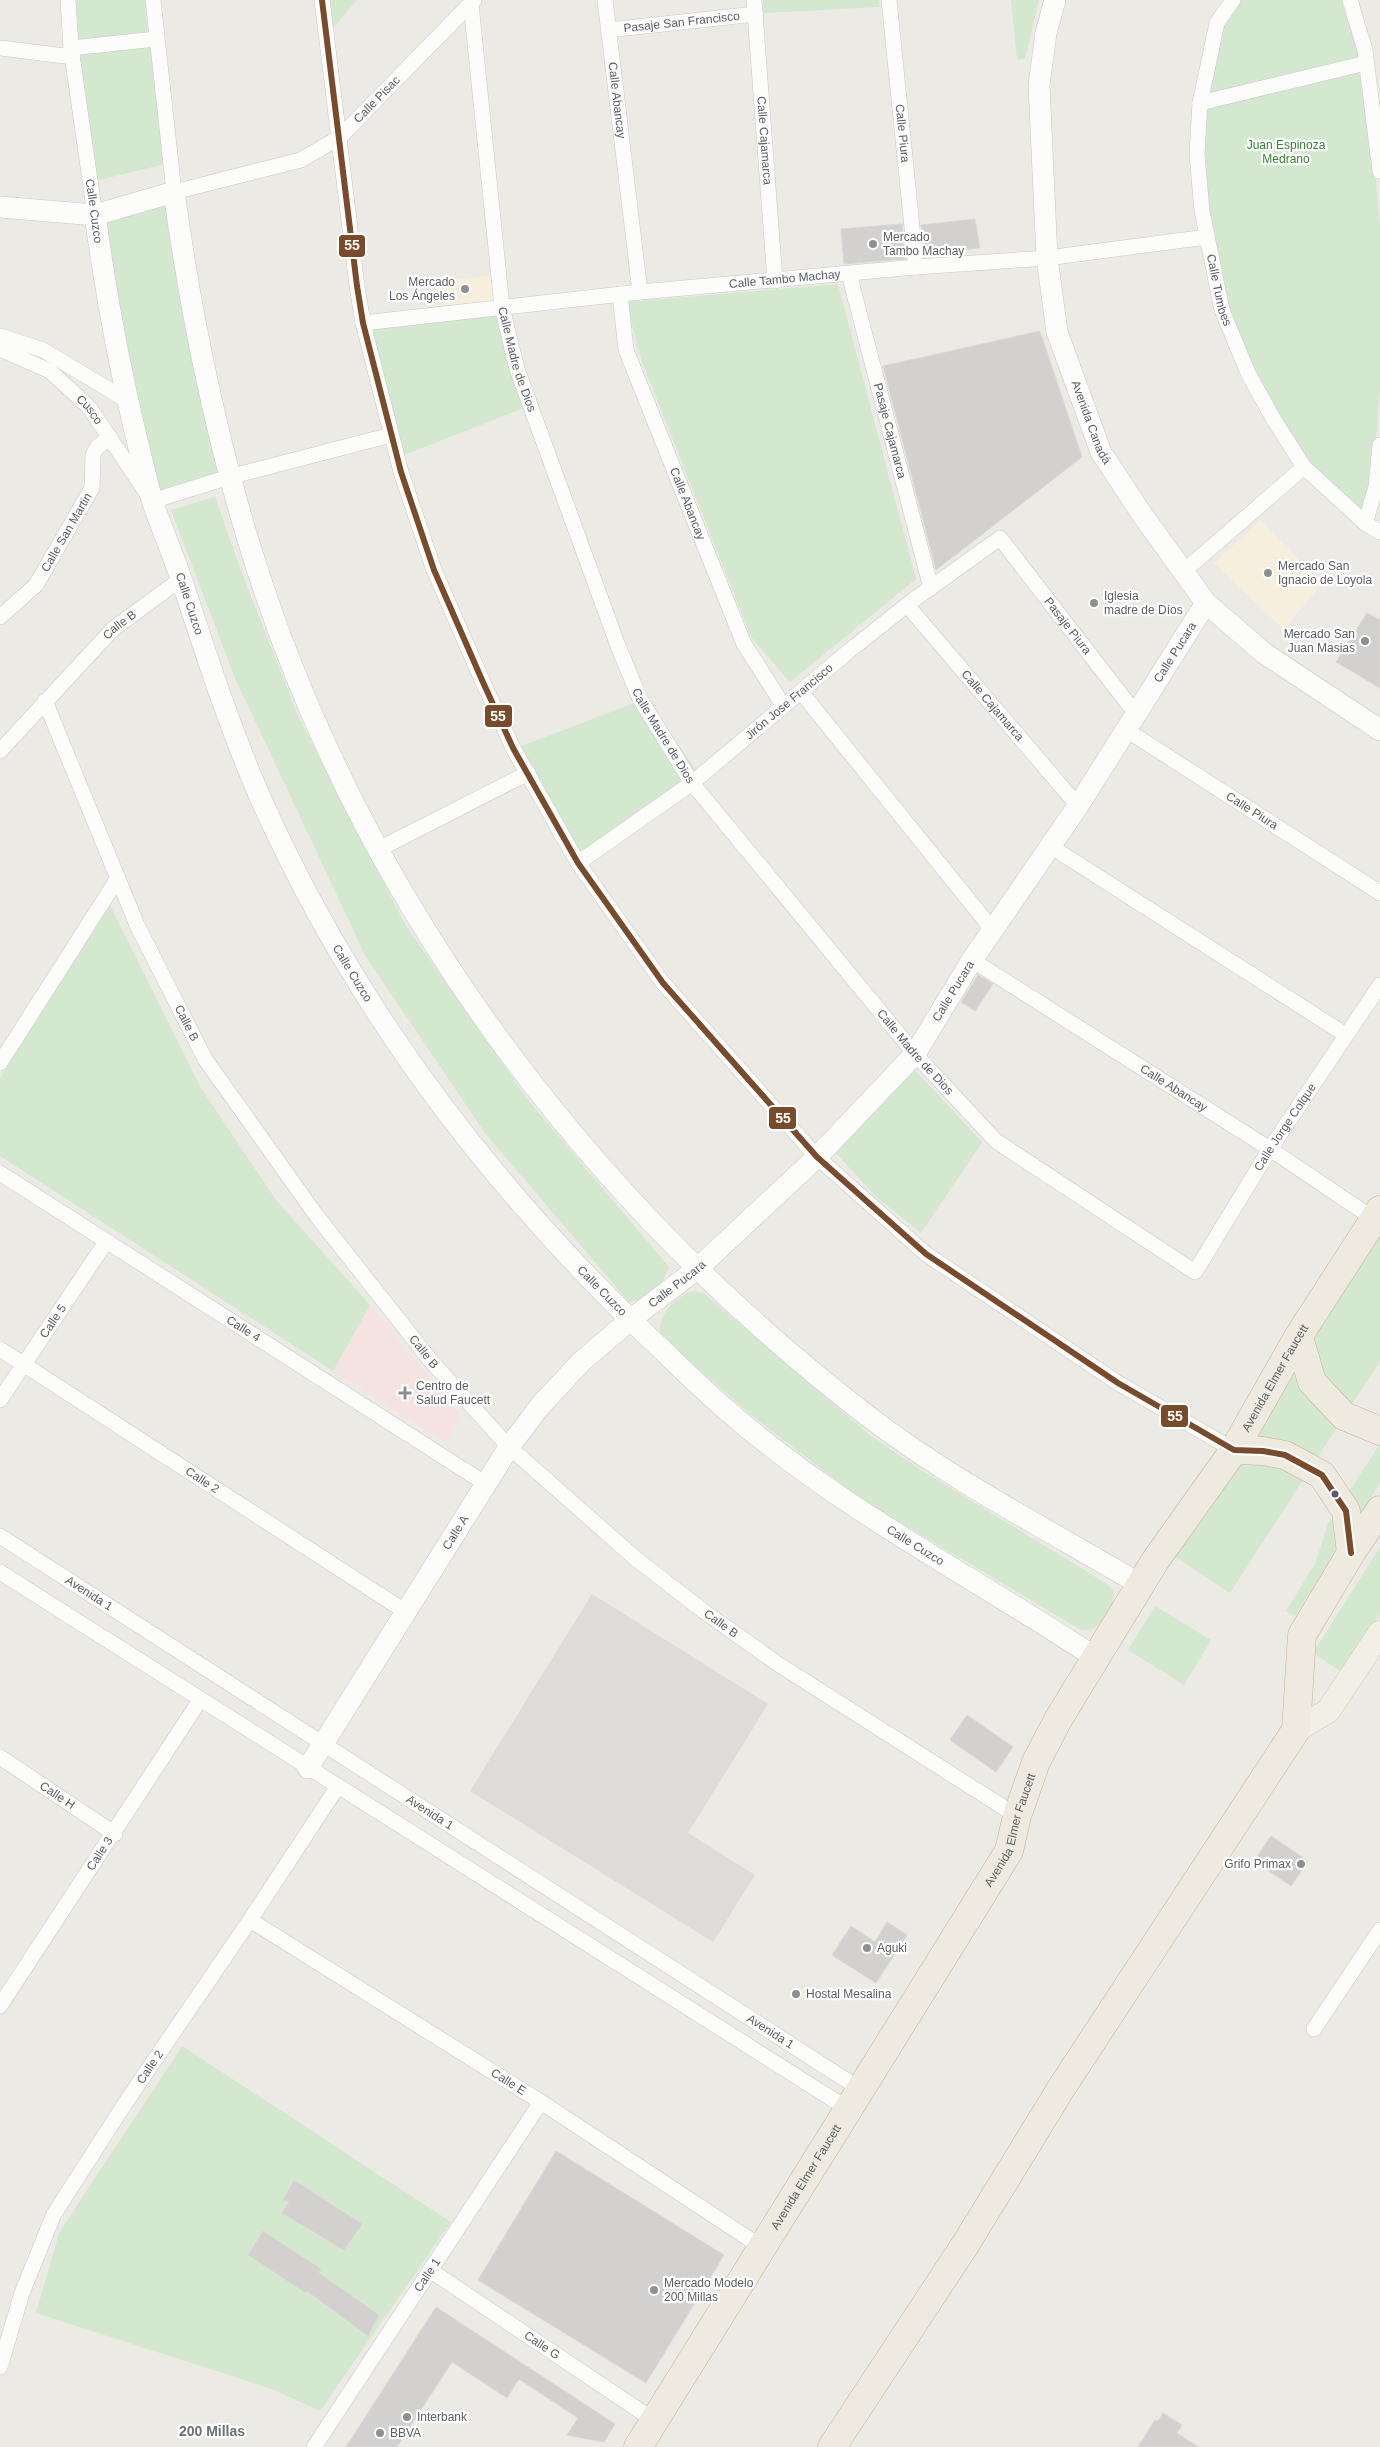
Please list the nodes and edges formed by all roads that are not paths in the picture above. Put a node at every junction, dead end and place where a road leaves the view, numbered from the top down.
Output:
1 (68, 0) edge
2 (153, 0) edge
3 (322, 0) edge
4 (605, 0) edge
5 (889, 0) edge
6 (1055, 0) edge
7 (1233, 0) edge
8 (1350, 0) edge
9 (472, 2) edge
10 (755, 7) edge
11 (608, 30) junction
12 (156, 39) junction
13 (0, 48) edge
14 (72, 52) junction
15 (1366, 63) junction
16 (1200, 103) junction
17 (1379, 136) edge
18 (340, 137) junction
19 (1380, 170) edge
20 (174, 192) junction
21 (0, 207) edge
22 (94, 215) junction
23 (1207, 237) junction
24 (1047, 258) junction
25 (916, 267) junction
26 (849, 274) junction
27 (775, 281) junction
28 (640, 292) junction
29 (620, 294) junction
30 (502, 307) junction
31 (363, 323) junction
32 (0, 336) edge
33 (0, 349) edge
34 (128, 400) junction
35 (391, 435) junction
36 (110, 437) junction
37 (1380, 445) edge
38 (1304, 466) junction
39 (229, 477) junction
40 (152, 501) junction
41 (1365, 522) junction
42 (1380, 532) edge
43 (1000, 538) joint
44 (1183, 572) junction
45 (181, 579) junction
46 (931, 588) junction
47 (1206, 603) junction
48 (907, 606) junction
49 (0, 617) edge
50 (801, 692) junction
51 (45, 700) junction
52 (783, 705) junction
53 (1131, 722) junction
54 (1380, 730) edge
55 (0, 751) edge
56 (528, 773) junction
57 (692, 783) junction
58 (1078, 806) junction
59 (1050, 846) junction
60 (379, 849) junction
61 (578, 863) junction
62 (118, 878) junction
63 (1380, 893) edge
64 (992, 929) junction
65 (972, 960) junction
66 (1380, 985) edge
67 (1346, 1035) junction
68 (916, 1054) junction
69 (0, 1063) edge
70 (1270, 1149) junction
71 (817, 1157) junction
72 (0, 1173) edge
73 (1377, 1215) edge
74 (106, 1242) junction
75 (697, 1270) junction
76 (1195, 1272) joint
77 (630, 1320) junction
78 (1299, 1336) junction
79 (0, 1349) edge
80 (23, 1363) junction
81 (0, 1400) edge
82 (1380, 1431) edge
83 (509, 1447) junction
84 (1234, 1450) junction
85 (486, 1484) junction
86 (1380, 1510) edge
87 (0, 1536) edge
88 (1351, 1553) junction
89 (0, 1572) edge
90 (1141, 1585) junction
91 (406, 1612) junction
92 (1380, 1633) edge
93 (1096, 1658) junction
94 (200, 1700) junction
95 (1296, 1730) junction
96 (323, 1744) junction
97 (0, 1757) edge
98 (308, 1768) junction
99 (338, 1786) junction
100 (1017, 1816) junction
101 (115, 1834) junction
102 (250, 1920) junction
103 (1380, 1930) edge
104 (0, 2006) edge
105 (1314, 2029) dead end
106 (854, 2099) junction
107 (541, 2102) junction
108 (763, 2248) junction
109 (430, 2270) junction
110 (0, 2367) edge
111 (655, 2421) junction
112 (314, 2447) edge
113 (638, 2447) edge
114 (832, 2447) edge

1 - 14 street, Calle Cuzco
2 - 12 street
3 - 18 street
4 - 11 street, Calle Abancay
5 - 25 street, Calle Piura
6 - 24 street, Avenida Canadá
7 - 16 street, Calle Tumbes
8 - 15 street
9 - 18 street, Calle Pisac
9 - 30 street, Calle Madre de Dios
10 - 11 street, Pasaje San Francisco
10 - 27 street, Calle Cajamarca
11 - 28 street, Calle Abancay
12 - 14 street
12 - 20 street
13 - 14 street
14 - 22 street, Calle Cuzco
15 - 16 street
15 - 17 street
16 - 23 street, Calle Tumbes
17 - 19 street
18 - 20 street, Calle Pisac
18 - 31 street
20 - 22 street
20 - 39 street
21 - 22 street
22 - 34 street, Calle Cuzco
23 - 24 street, Calle Tambo Machay
23 - 38 street, Calle Tumbes
24 - 25 street, Calle Tambo Machay
24 - 44 street, Avenida Canadá
25 - 26 street, Calle Tambo Machay
26 - 27 street, Calle Tambo Machay
26 - 46 street, Pasaje Cajamarca
27 - 28 street, Calle Tambo Machay
28 - 29 street, Calle Tambo Machay
29 - 30 street, Calle Tambo Machay
29 - 52 street, Calle Abancay
30 - 31 street, Calle Tambo Machay
30 - 57 street, Calle Madre de Dios
31 - 35 street
32 - 34 street
33 - 36 street, Cusco
34 - 40 street, Calle Cuzco
35 - 39 street
35 - 56 street
36 - 40 street, Cusco
36 - 49 street, Calle San Martin
37 - 41 street
38 - 41 street, Calle Tumbes
38 - 44 street
39 - 40 street
39 - 60 street
40 - 45 street, Calle Cuzco
41 - 42 street, Calle Tumbes
43 - 46 street, Jirón Jose Francisco
43 - 53 street, Pasaje Piura
44 - 47 street, Avenida Canadá
45 - 51 street, Calle B
45 - 77 street, Calle Cuzco
46 - 48 street, Jirón Jose Francisco
47 - 53 street, Calle Pucara
47 - 54 street, Avenida Canadá
48 - 50 street, Jirón Jose Francisco
48 - 58 street, Calle Cajamarca
50 - 52 street, Jirón Jose Francisco
50 - 64 street
51 - 55 street, Calle B
51 - 62 street, Calle B
52 - 57 street, Jirón Jose Francisco
53 - 58 street, Calle Pucara
53 - 63 street, Calle Piura
56 - 60 street
56 - 61 street
57 - 61 street, Jirón Jose Francisco
57 - 68 street, Calle Madre de Dios
58 - 59 street, Calle Pucara
59 - 64 street, Calle Pucara
59 - 67 street
60 - 75 street
61 - 71 street
62 - 69 street
62 - 83 street, Calle B
64 - 65 street, Calle Pucara
65 - 68 street, Calle Pucara
65 - 70 street, Calle Abancay
66 - 67 street, Calle Jorge Colque
67 - 70 street, Calle Jorge Colque
68 - 71 street, Calle Pucara
68 - 76 street, Calle Madre de Dios
70 - 73 street, Calle Abancay
70 - 76 street, Calle Jorge Colque
71 - 75 street, Calle Pucara
71 - 84 street
72 - 74 street, Calle 4
73 - 78 highway, Avenida Elmer Faucett
74 - 80 street, Calle 5
74 - 85 street, Calle 4
75 - 77 street, Calle Pucara
75 - 90 street
77 - 83 street, Calle A
77 - 93 street, Calle Cuzco
78 - 82 highway
78 - 84 highway, Avenida Elmer Faucett
79 - 80 street, Calle 2
80 - 81 street, Calle 5
80 - 91 street, Calle 2
83 - 85 street, Calle A
83 - 100 street, Calle B
84 - 88 highway
84 - 90 highway, Avenida Elmer Faucett
85 - 91 street, Calle A
86 - 88 highway
87 - 96 street, Avenida 1
88 - 95 highway
89 - 94 street, Avenida 1
90 - 93 highway, Avenida Elmer Faucett
91 - 96 street, Calle A
92 - 95 main road
93 - 100 highway, Avenida Elmer Faucett
94 - 98 street, Avenida 1
94 - 101 street, Calle 3
95 - 114 highway
96 - 98 street, Calle A
96 - 106 street, Avenida 1
97 - 101 street, Calle H
98 - 99 street, Avenida 1
99 - 102 street, Calle 2
99 - 106 street, Avenida 1
100 - 106 highway, Avenida Elmer Faucett
101 - 104 street, Calle 3
102 - 107 street, Calle E
102 - 110 street, Calle 2
103 - 105 street
106 - 108 highway, Avenida Elmer Faucett
107 - 108 street, Calle E
107 - 109 street, Calle 1
108 - 111 highway, Avenida Elmer Faucett
109 - 111 street, Calle G
109 - 112 street, Calle 1
111 - 113 highway, Avenida Elmer Faucett

